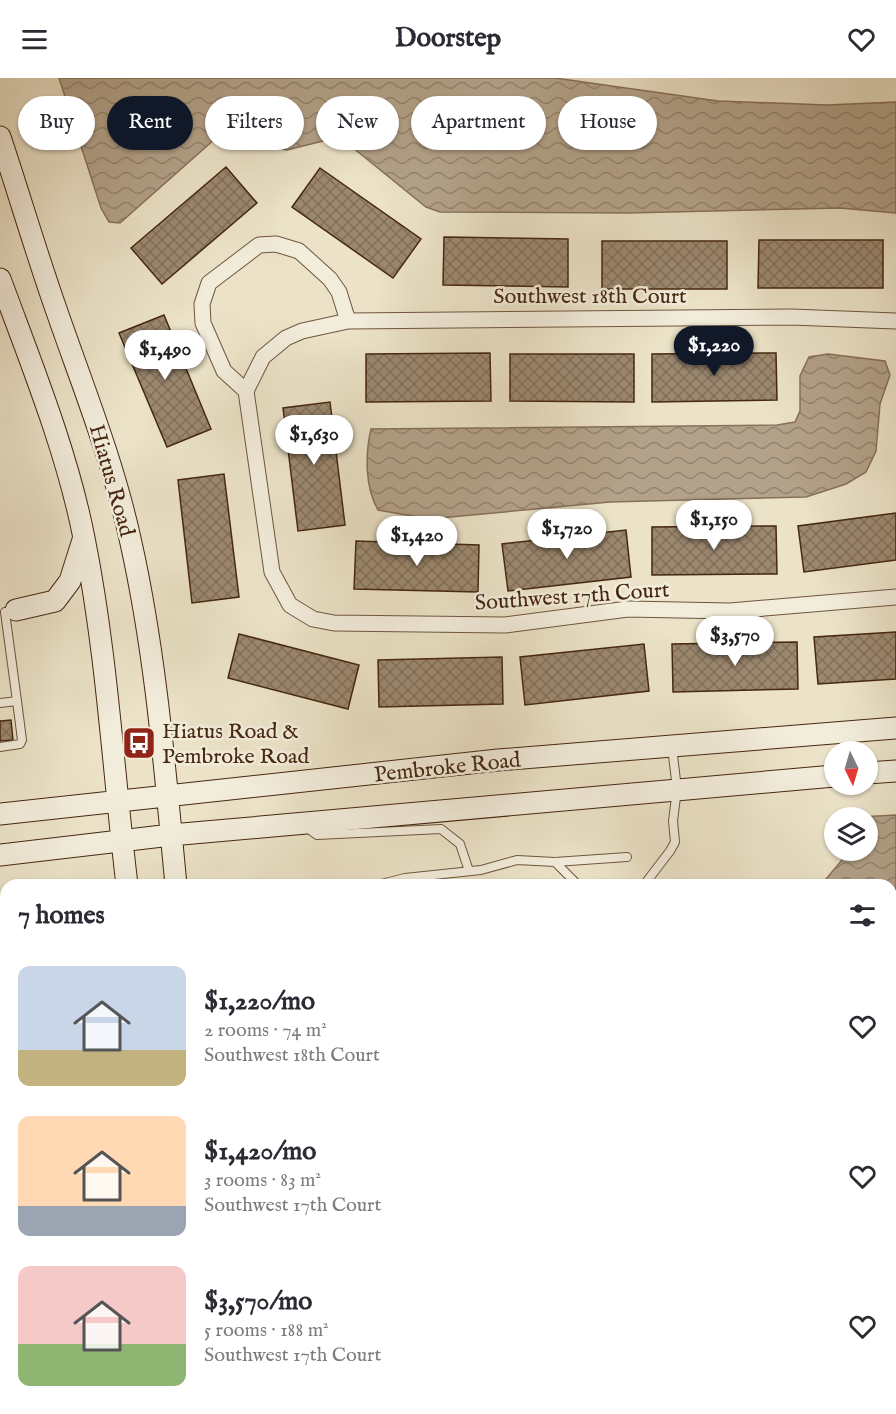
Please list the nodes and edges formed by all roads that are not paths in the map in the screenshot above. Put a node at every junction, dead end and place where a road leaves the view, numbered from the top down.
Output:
1 (0, 136) edge
2 (0, 279) edge
3 (5, 310) edge
4 (348, 321) junction
5 (896, 321) edge
6 (246, 391) junction
7 (84, 537) junction
8 (896, 597) edge
9 (7, 612) edge
10 (17, 701) junction
11 (0, 703) edge
12 (896, 728) edge
13 (672, 746) junction
14 (0, 747) edge
15 (896, 771) edge
16 (878, 772) edge
17 (824, 777) edge
18 (677, 789) junction
19 (168, 796) junction
20 (119, 801) junction
21 (0, 814) edge
22 (303, 825) junction
23 (171, 835) junction
24 (122, 842) junction
25 (0, 855) edge
26 (627, 857) dead end
27 (555, 862) junction
28 (469, 871) junction
29 (126, 879) edge
30 (175, 879) edge
31 (401, 879) edge
32 (572, 879) edge
33 (649, 879) edge

1 - 19 main road, Hiatus Road
2 - 3 main road, Hiatus Road
3 - 7 main road, Hiatus Road
4 - 5 street, Southwest 18th Court
4 - 6 street, Southwest 18th Court
4 - 6 street
6 - 8 street, Southwest 17th Court
7 - 9 main road
7 - 20 main road, Hiatus Road
9 - 10 lane
10 - 11 lane
10 - 14 lane
12 - 13 main road, Pembroke Road
13 - 18 lane
13 - 19 main road, Pembroke Road
15 - 16 main road
17 - 18 main road, Pembroke Road
18 - 22 main road, Pembroke Road
18 - 33 lane
19 - 20 main road, Pembroke Road
19 - 23 main road, Hiatus Road
20 - 21 main road, Pembroke Road
20 - 24 main road, Hiatus Road
22 - 23 main road, Pembroke Road
22 - 28 lane
23 - 24 main road, Pembroke Road
23 - 30 main road, Hiatus Road
24 - 25 main road, Pembroke Road
24 - 29 main road, Hiatus Road
26 - 27 lane
27 - 28 lane
27 - 32 lane
28 - 31 lane

